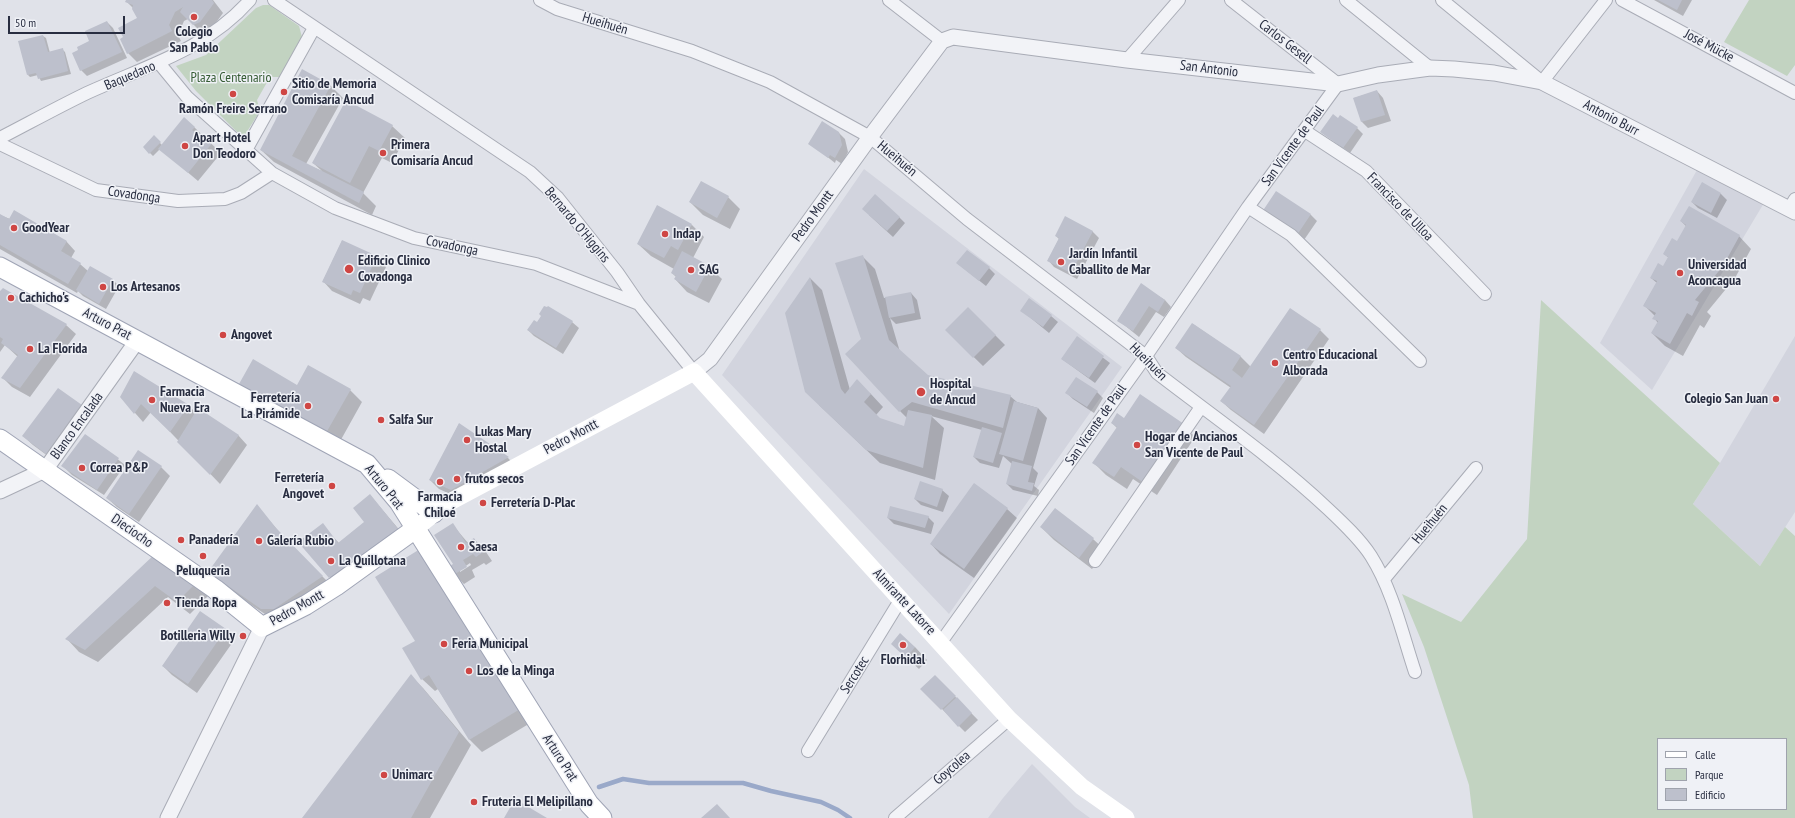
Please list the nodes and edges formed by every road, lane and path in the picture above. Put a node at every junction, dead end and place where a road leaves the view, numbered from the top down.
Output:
1 (250, 0) edge
2 (274, 0) edge
3 (540, 0) edge
4 (889, 0) edge
5 (1179, 0) edge
6 (1231, 0) edge
7 (1346, 0) edge
8 (1442, 0) edge
9 (1606, 0) edge
10 (1622, 0) edge
11 (314, 28) junction
12 (942, 41) junction
13 (1127, 60) junction
14 (159, 64) junction
15 (1430, 68) junction
16 (1542, 82) junction
17 (1338, 84) junction
18 (1795, 93) edge
19 (1305, 131) junction
20 (870, 137) junction
21 (0, 138) edge
22 (0, 144) edge
23 (246, 150) junction
24 (272, 173) junction
25 (1248, 207) junction
26 (1793, 207) edge
27 (0, 268) edge
28 (1485, 294) dead end
29 (639, 304) junction
30 (137, 341) junction
31 (1146, 356) junction
32 (1420, 361) dead end
33 (694, 372) junction
34 (1201, 407) junction
35 (0, 439) edge
36 (367, 464) junction
37 (1476, 468) dead end
38 (45, 470) junction
39 (0, 491) edge
40 (434, 512) junction
41 (415, 528) junction
42 (1095, 561) dead end
43 (1384, 579) junction
44 (901, 599) junction
45 (262, 627) junction
46 (942, 642) junction
47 (1415, 672) dead end
48 (1009, 719) junction
49 (808, 751) dead end
50 (170, 818) edge
51 (602, 818) edge
52 (895, 818) edge
53 (1126, 818) edge

1 - 14 street, Baquedano
2 - 11 street, Bernardo O'Higgins
3 - 20 street, Hueihuén
4 - 12 street
5 - 13 street
6 - 17 street, Carlos Gesell
7 - 15 street
8 - 16 street, Antonio Burr
9 - 16 street
10 - 18 street, José Mücke
11 - 23 street
11 - 29 street, Bernardo O'Higgins
12 - 13 street, San Antonio
12 - 20 street, Pedro Montt
13 - 17 street, San Antonio
14 - 21 street, Baquedano
14 - 23 street, Covadonga
15 - 16 street, San Antonio
15 - 17 street, San Antonio
16 - 26 street, Antonio Burr
17 - 19 street, San Vicente de Paul
19 - 25 street, San Vicente de Paul
19 - 28 street, Francisco de Ulloa
20 - 31 street, Hueihuén
20 - 33 street, Pedro Montt
22 - 24 street, Covadonga
23 - 24 street, Covadonga
24 - 29 street, Covadonga
25 - 31 street, San Vicente de Paul
25 - 32 street
27 - 30 main road, Arturo Prat
29 - 33 street, Bernardo O'Higgins
30 - 36 main road, Arturo Prat
30 - 38 street, Blanco Encalada
31 - 34 street, Hueihuén
31 - 46 street, San Vicente de Paul
33 - 40 main road, Pedro Montt
33 - 44 main road, Almirante Latorre
34 - 42 street
34 - 43 street, Hueihuén
35 - 38 main road, Dieciocho
36 - 40 main road
36 - 41 main road, Arturo Prat
37 - 43 street, Hueihuén
38 - 39 street, Blanco Encalada
38 - 45 main road, Dieciocho
40 - 41 main road, Pedro Montt
41 - 45 main road, Pedro Montt
41 - 51 main road, Arturo Prat
43 - 47 street, Hueihuén
44 - 46 main road, Almirante Latorre
44 - 49 street, Sercotec
45 - 50 street, Pedro Montt
46 - 48 main road, Almirante Latorre
48 - 52 street, Goycolea
48 - 53 main road, Almirante Latorre

